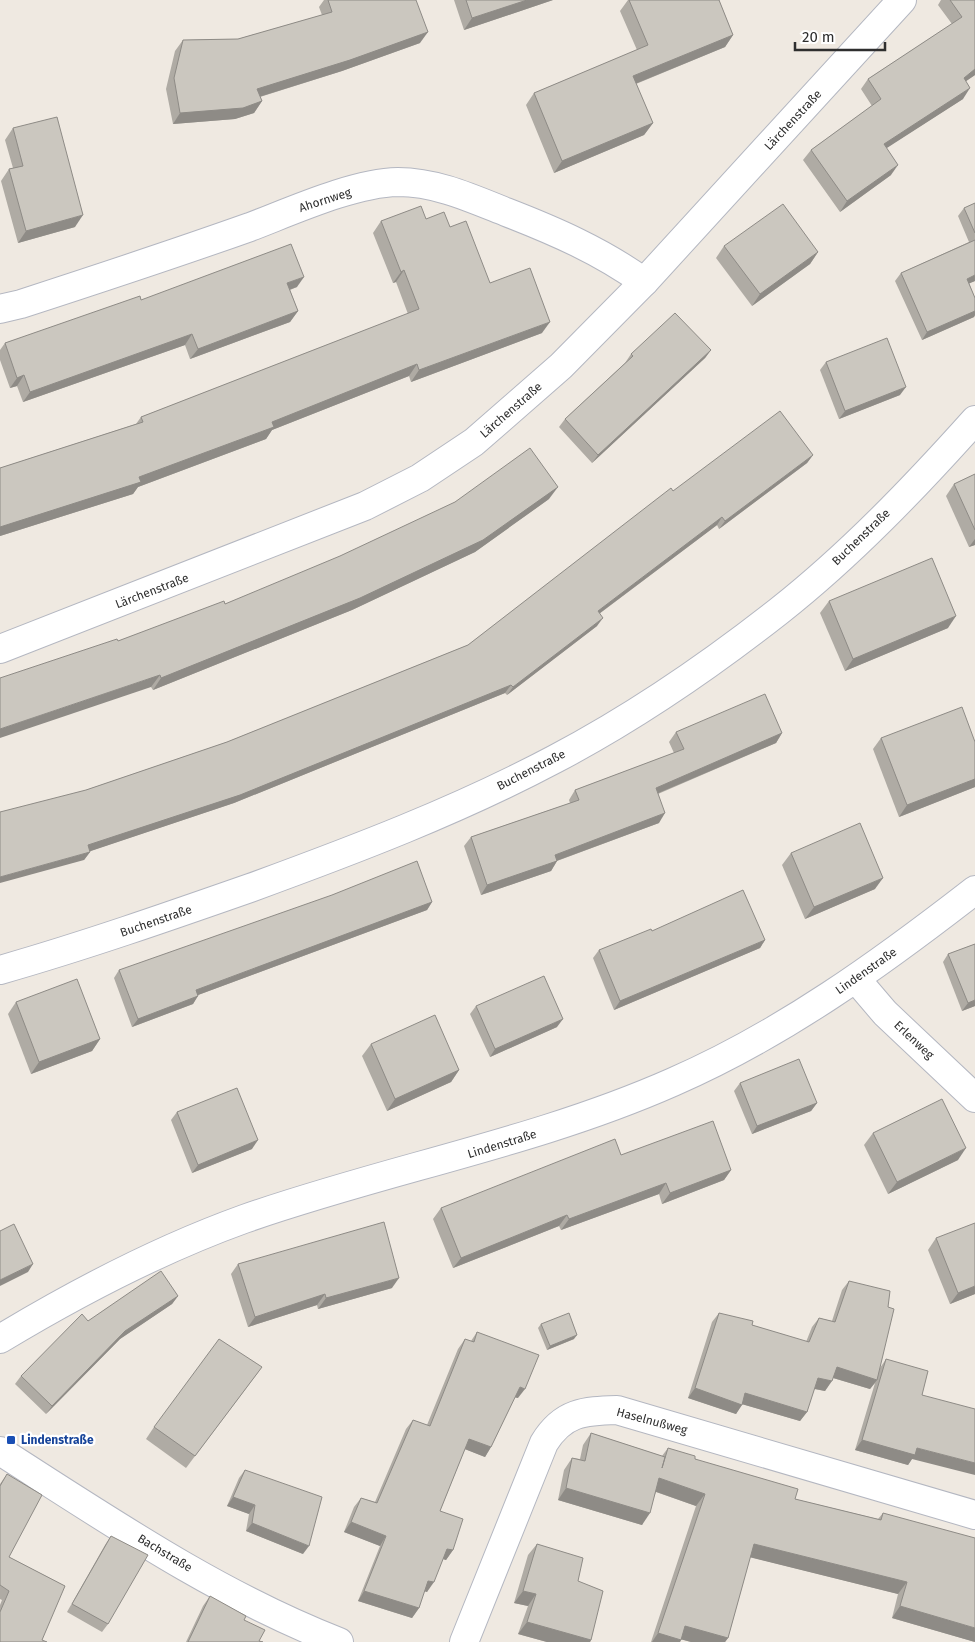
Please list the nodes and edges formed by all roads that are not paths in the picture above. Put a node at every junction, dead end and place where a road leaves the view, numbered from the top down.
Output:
1 (902, 0) edge
2 (644, 282) junction
3 (0, 308) edge
4 (975, 420) edge
5 (0, 649) edge
6 (975, 890) edge
7 (0, 970) edge
8 (856, 979) junction
9 (975, 1098) edge
10 (0, 1338) edge
11 (0, 1451) edge
12 (975, 1515) edge
13 (339, 1642) edge
14 (464, 1642) edge

1 - 2 street, Lärchenstraße
2 - 3 street, Ahornweg
2 - 5 street, Lärchenstraße
4 - 7 street, Buchenstraße
6 - 8 street, Lindenstraße
8 - 9 street, Erlenweg
8 - 10 street, Lindenstraße
11 - 13 street, Bachstraße
12 - 14 street, Haselnußweg

